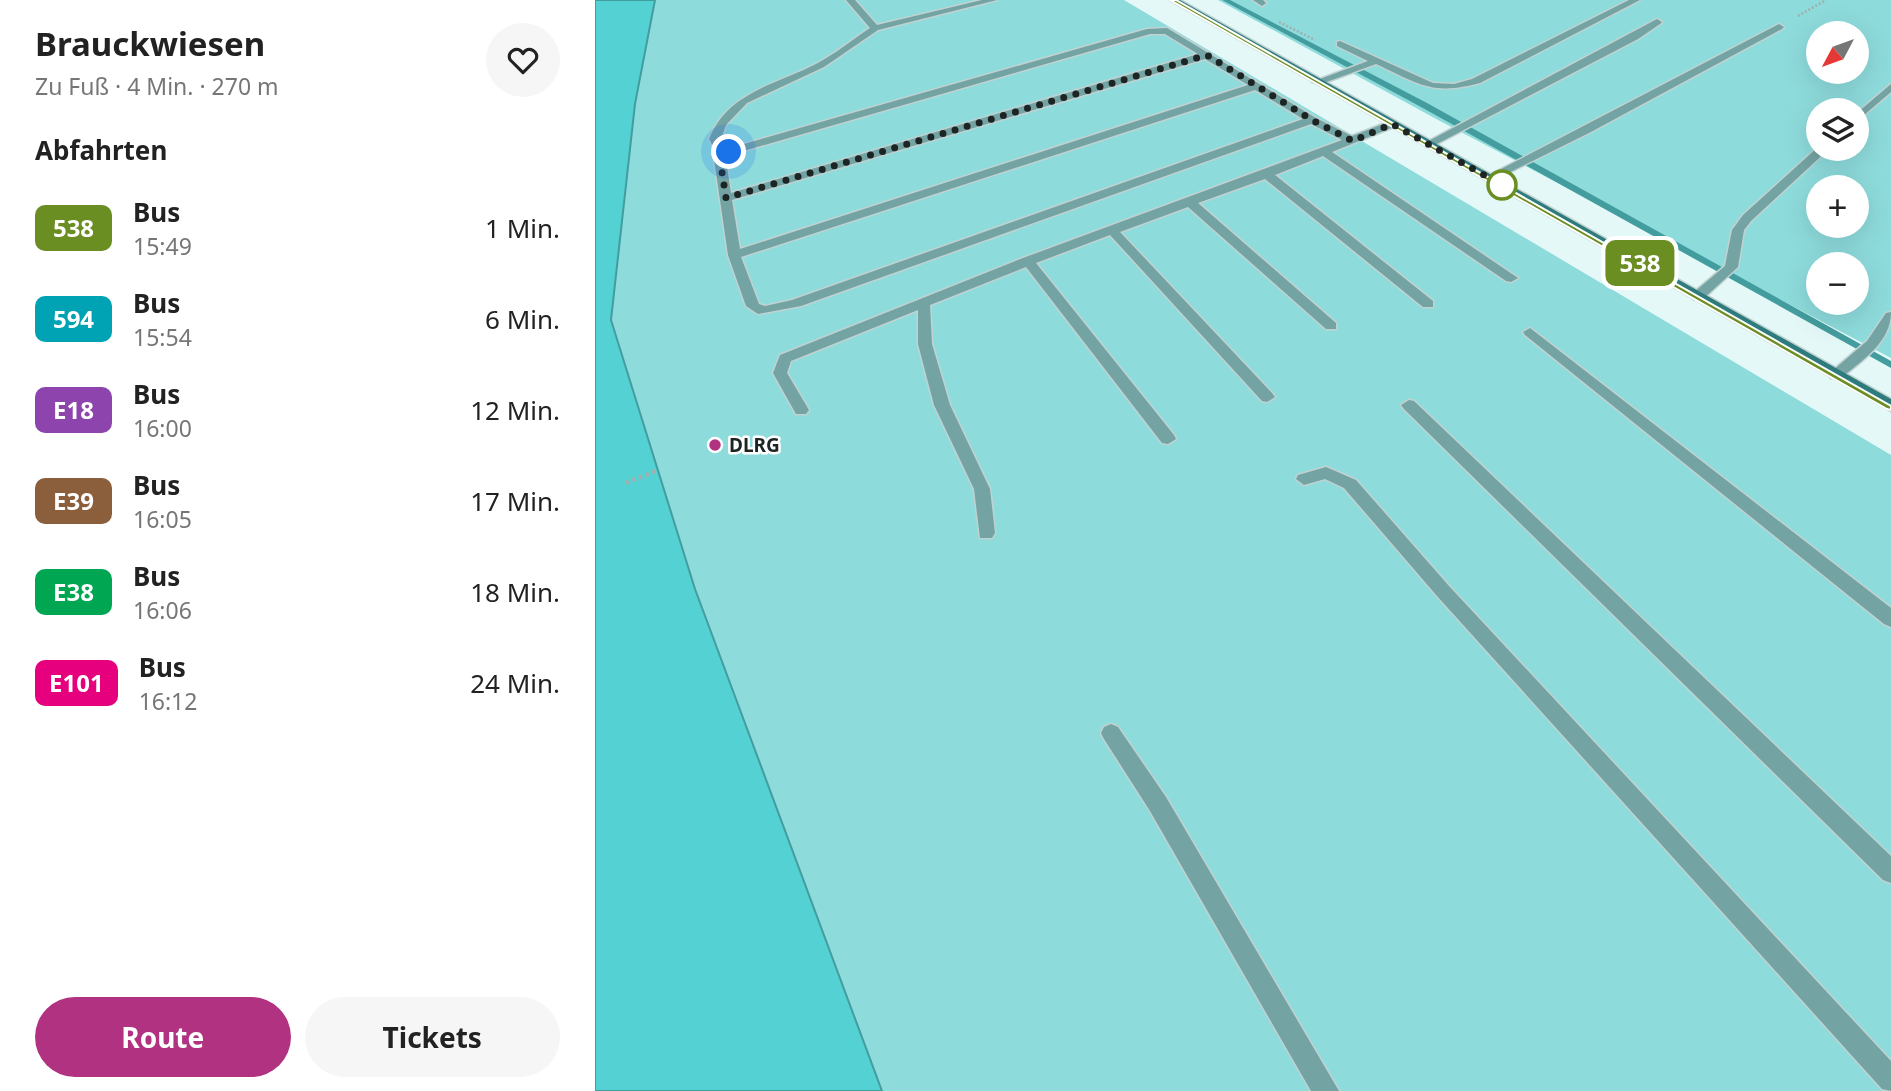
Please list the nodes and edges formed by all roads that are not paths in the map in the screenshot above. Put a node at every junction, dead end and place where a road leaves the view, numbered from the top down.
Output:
1 (850, 0) edge
2 (993, 0) edge
3 (1174, 0) edge
4 (1636, 0) edge
5 (1657, 22) dead end
6 (1779, 27) dead end
7 (875, 28) junction
8 (1340, 44) road end
9 (1207, 55) junction
10 (1374, 62) junction
11 (1317, 82) junction
12 (1256, 86) junction
13 (1891, 87) edge
14 (1869, 107) edge
15 (1312, 120) junction
16 (1392, 124) junction
17 (1353, 141) junction
18 (1429, 144) junction
19 (729, 152) junction
20 (1325, 152) junction
21 (1810, 161) edge
22 (1267, 174) junction
23 (1490, 178) junction
24 (726, 198) junction
25 (1190, 202) junction
26 (1112, 230) junction
27 (734, 255) junction
28 (1028, 261) junction
29 (1511, 278) dead end
30 (1698, 296) junction
31 (922, 303) junction
32 (1428, 304) dead end
33 (1891, 316) edge
34 (1331, 326) dead end
35 (1530, 332) dead end
36 (1836, 375) junction
37 (1267, 397) dead end
38 (1409, 405) dead end
39 (1891, 406) edge
40 (801, 410) dead end
41 (1168, 439) dead end
42 (1304, 479) dead end
43 (986, 533) dead end
44 (1891, 619) edge
45 (1111, 733) dead end
46 (1891, 872) edge
47 (1891, 1080) edge
48 (1326, 1091) edge

1 - 7 lane
2 - 7 lane
3 - 11 main road
4 - 10 lane
5 - 18 lane
6 - 23 lane
7 - 19 lane
8 - 10 lane
9 - 12 lane
9 - 19 lane
9 - 24 lane
10 - 11 lane
11 - 16 main road
12 - 15 lane
12 - 27 lane
13 - 14 lane
15 - 17 lane
15 - 27 lane
16 - 17 lane
16 - 18 main road
17 - 20 lane
18 - 23 main road
19 - 24 lane
20 - 22 lane
20 - 29 lane
21 - 30 lane
22 - 25 lane
22 - 32 lane
23 - 30 main road
24 - 27 lane
25 - 26 lane
25 - 34 lane
26 - 28 lane
26 - 37 lane
28 - 31 lane
28 - 41 lane
30 - 36 main road
31 - 40 lane
31 - 43 lane
33 - 36 lane
35 - 44 lane
36 - 39 main road
38 - 46 lane
42 - 47 lane
45 - 48 lane

